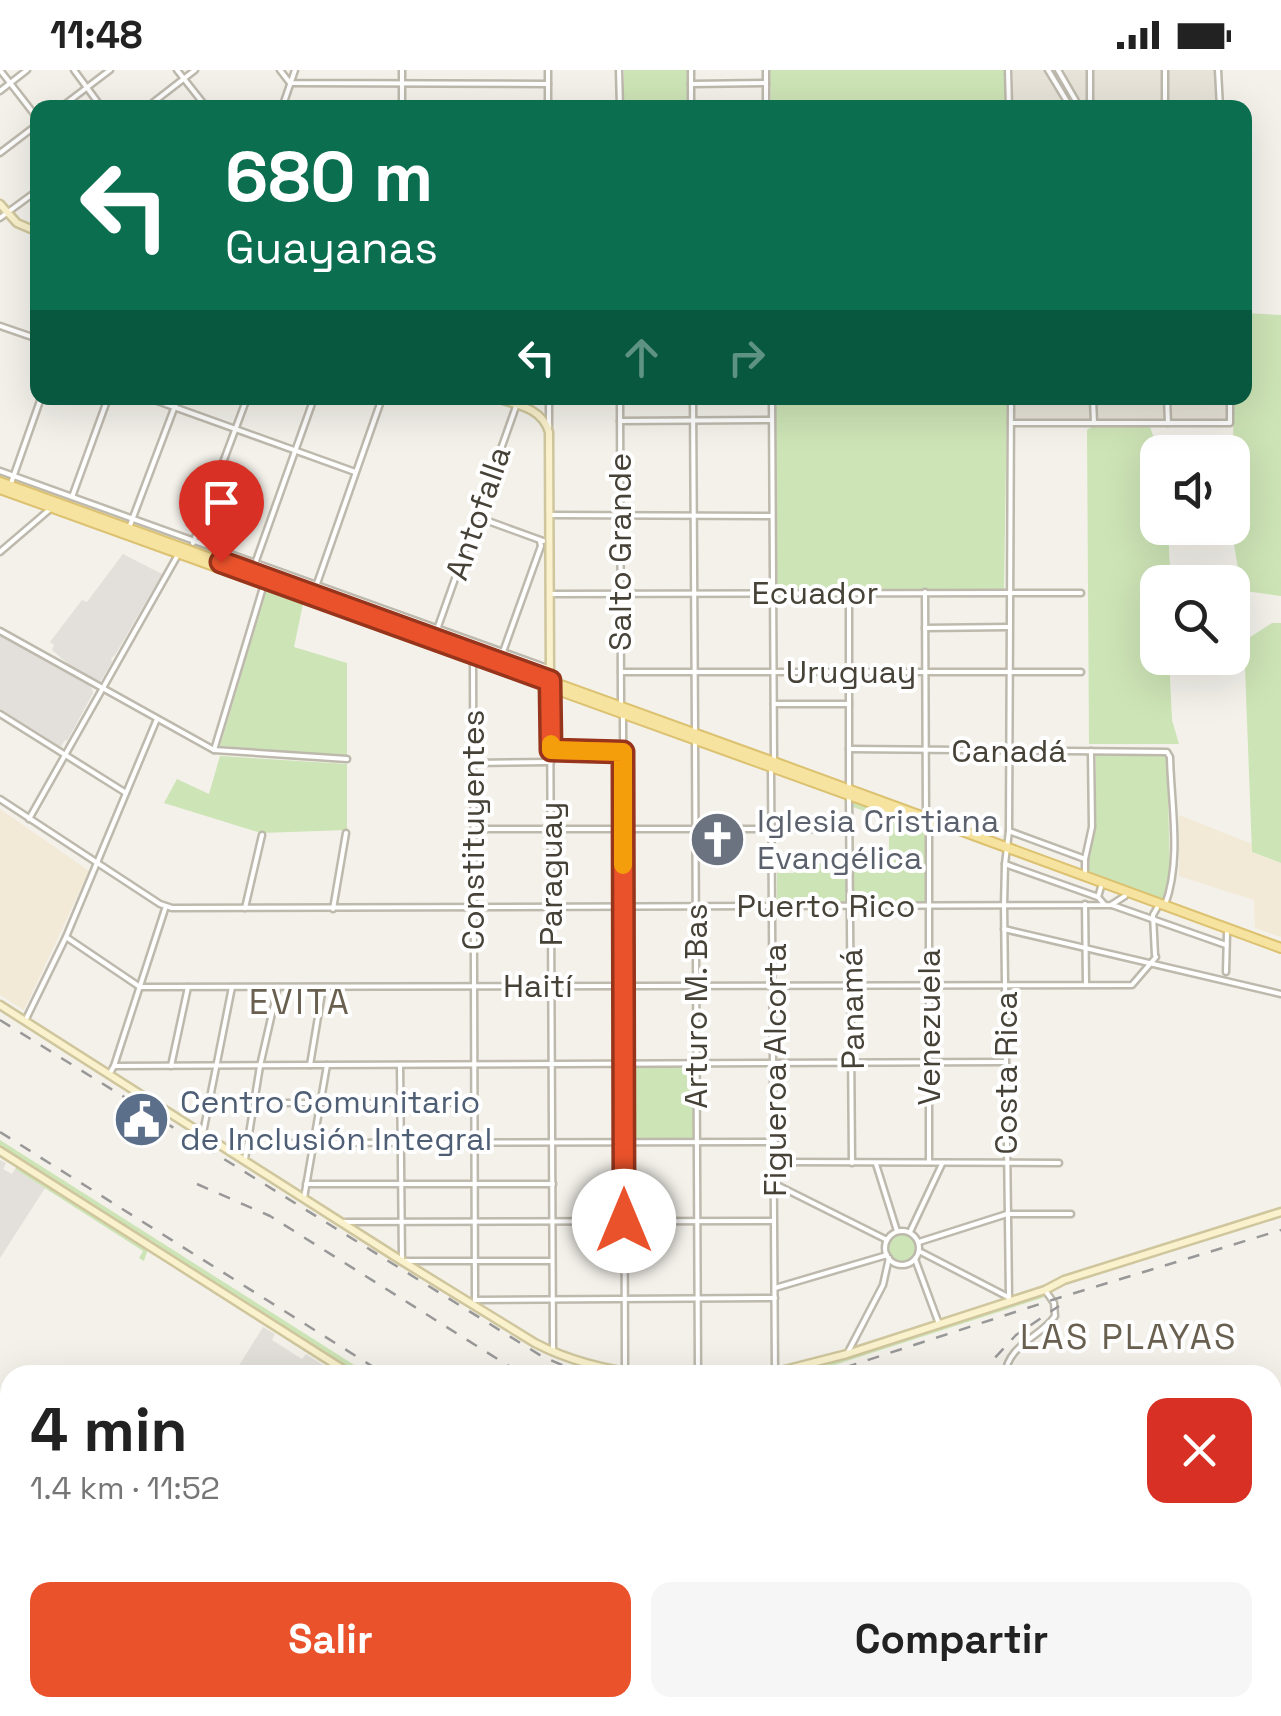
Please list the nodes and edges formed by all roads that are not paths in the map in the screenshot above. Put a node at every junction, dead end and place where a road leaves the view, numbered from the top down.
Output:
1 (0, 70) edge
2 (27, 70) edge
3 (74, 70) edge
4 (110, 70) edge
5 (177, 70) edge
6 (195, 70) edge
7 (280, 70) edge
8 (295, 70) edge
9 (402, 70) edge
10 (548, 70) edge
11 (620, 70) edge
12 (691, 70) edge
13 (766, 70) edge
14 (1008, 70) edge
15 (1048, 70) edge
16 (1058, 70) edge
17 (1090, 70) edge
18 (1165, 70) edge
19 (1218, 70) edge
20 (184, 78) junction
21 (766, 82) junction
22 (10, 83) junction
23 (290, 83) junction
24 (402, 84) junction
25 (548, 84) junction
26 (691, 84) junction
27 (87, 87) junction
28 (0, 90) edge
29 (70, 100) edge
30 (96, 100) edge
31 (156, 100) edge
32 (201, 100) edge
33 (285, 100) edge
34 (402, 100) edge
35 (548, 100) edge
36 (620, 100) edge
37 (691, 100) edge
38 (766, 100) edge
39 (1008, 100) edge
40 (1065, 100) edge
41 (1075, 100) edge
42 (1090, 100) edge
43 (1165, 100) edge
44 (1220, 100) edge
45 (30, 110) edge
46 (30, 128) edge
47 (0, 153) edge
48 (30, 196) edge
49 (0, 204) edge
50 (3, 216) edge
51 (30, 229) edge
52 (0, 326) edge
53 (30, 337) edge
54 (39, 405) edge
55 (105, 405) edge
56 (169, 405) edge
57 (245, 405) edge
58 (311, 405) edge
59 (379, 405) edge
60 (517, 405) edge
61 (524, 405) edge
62 (549, 405) edge
63 (620, 405) edge
64 (693, 405) edge
65 (772, 405) edge
66 (1011, 405) edge
67 (1093, 405) edge
68 (1167, 405) edge
69 (1230, 405) edge
70 (175, 407) junction
71 (694, 420) junction
72 (772, 420) junction
73 (620, 421) junction
74 (1012, 423) junction
75 (1094, 423) junction
76 (1168, 423) junction
77 (236, 429) junction
78 (549, 432) junction
79 (295, 451) junction
80 (0, 470) edge
81 (355, 472) junction
82 (14, 476) junction
83 (3, 486) edge
84 (72, 497) junction
85 (54, 505) junction
86 (549, 515) junction
87 (620, 516) junction
88 (694, 516) junction
89 (771, 516) junction
90 (477, 517) junction
91 (132, 518) junction
92 (129, 528) junction
93 (194, 540) junction
94 (545, 541) junction
95 (183, 551) junction
96 (0, 552) edge
97 (256, 563) junction
98 (534, 564) junction
99 (549, 564) junction
100 (252, 573) junction
101 (264, 584) junction
102 (315, 590) junction
103 (773, 592) junction
104 (849, 592) junction
105 (925, 592) junction
106 (693, 593) junction
107 (1009, 593) junction
108 (548, 594) junction
109 (621, 594) junction
110 (1082, 594) dead end
111 (438, 628) junction
112 (925, 628) junction
113 (1009, 628) junction
114 (0, 631) edge
115 (434, 639) junction
116 (503, 652) junction
117 (472, 659) junction
118 (500, 662) junction
119 (550, 670) junction
120 (621, 672) junction
121 (694, 672) junction
122 (774, 672) junction
123 (849, 672) junction
124 (925, 672) junction
125 (1008, 672) junction
126 (1081, 672) dead end
127 (550, 684) junction
128 (102, 689) junction
129 (774, 704) junction
130 (849, 704) junction
131 (622, 711) junction
132 (0, 715) edge
133 (157, 720) junction
134 (695, 736) junction
135 (849, 748) junction
136 (214, 750) junction
137 (551, 750) junction
138 (925, 750) junction
139 (1009, 751) junction
140 (1091, 751) junction
141 (623, 752) junction
142 (65, 755) junction
143 (347, 759) dead end
144 (551, 762) junction
145 (473, 763) junction
146 (773, 764) junction
147 (849, 792) junction
148 (126, 793) junction
149 (0, 799) edge
150 (29, 819) junction
151 (927, 820) junction
152 (551, 829) junction
153 (623, 829) junction
154 (696, 829) junction
155 (773, 829) junction
156 (850, 829) junction
157 (473, 830) junction
158 (1010, 831) junction
159 (346, 834) dead end
160 (262, 835) dead end
161 (1007, 846) junction
162 (1084, 860) junction
163 (97, 864) junction
164 (1005, 864) junction
165 (1085, 876) junction
166 (1100, 892) junction
167 (1125, 896) junction
168 (1085, 904) junction
169 (1108, 905) junction
170 (928, 906) junction
171 (1004, 906) junction
172 (166, 907) junction
173 (696, 907) junction
174 (774, 907) junction
175 (851, 907) junction
176 (1161, 907) junction
177 (245, 908) junction
178 (473, 908) junction
179 (551, 908) junction
180 (624, 908) junction
181 (333, 909) junction
182 (1154, 920) junction
183 (1004, 929) junction
184 (1227, 933) junction
185 (66, 937) junction
186 (1226, 945) junction
187 (1086, 948) junction
188 (1281, 950) edge
189 (1149, 963) junction
190 (1226, 972) dead end
191 (928, 984) junction
192 (1005, 984) junction
193 (1086, 984) junction
194 (696, 985) junction
195 (851, 985) junction
196 (140, 986) junction
197 (232, 986) junction
198 (552, 986) junction
199 (624, 986) junction
200 (774, 986) junction
201 (188, 987) junction
202 (278, 987) junction
203 (323, 987) junction
204 (474, 987) junction
205 (1281, 994) edge
206 (0, 1005) edge
207 (25, 1020) junction
208 (930, 1062) junction
209 (1005, 1062) junction
210 (624, 1063) junction
211 (697, 1063) junction
212 (774, 1063) junction
213 (852, 1063) junction
214 (474, 1064) junction
215 (552, 1064) junction
216 (310, 1065) junction
217 (326, 1065) junction
218 (400, 1065) junction
219 (171, 1066) junction
220 (216, 1066) junction
221 (260, 1066) junction
222 (112, 1070) junction
223 (283, 1103) dead end
224 (321, 1103) junction
225 (400, 1103) junction
226 (474, 1103) junction
227 (204, 1133) junction
228 (624, 1142) junction
229 (697, 1142) junction
230 (775, 1142) junction
231 (281, 1143) dead end
232 (314, 1144) junction
233 (401, 1144) junction
234 (474, 1144) junction
235 (552, 1144) junction
236 (0, 1151) edge
237 (245, 1159) junction
238 (775, 1162) junction
239 (929, 1162) junction
240 (942, 1162) junction
241 (1006, 1162) junction
242 (1059, 1162) dead end
243 (852, 1164) junction
244 (876, 1164) junction
245 (306, 1184) junction
246 (401, 1184) junction
247 (474, 1184) junction
248 (552, 1184) junction
249 (775, 1184) junction
250 (304, 1198) junction
251 (1281, 1212) edge
252 (1007, 1214) junction
253 (1071, 1214) dead end
254 (553, 1221) junction
255 (624, 1221) junction
256 (698, 1221) junction
257 (776, 1221) junction
258 (343, 1222) junction
259 (401, 1222) junction
260 (474, 1222) junction
261 (896, 1232) junction
262 (910, 1232) junction
263 (887, 1240) junction
264 (919, 1242) junction
265 (919, 1252) junction
266 (888, 1257) junction
267 (915, 1259) junction
268 (402, 1260) junction
269 (475, 1261) junction
270 (553, 1261) junction
271 (776, 1288) junction
272 (1045, 1290) junction
273 (775, 1298) junction
274 (698, 1299) junction
275 (1010, 1299) junction
276 (553, 1300) junction
277 (625, 1300) junction
278 (474, 1302) junction
279 (939, 1324) junction
280 (553, 1352) junction
281 (846, 1354) junction
282 (336, 1365) edge
283 (594, 1365) edge
284 (625, 1365) edge
285 (698, 1365) edge
286 (776, 1365) edge
287 (805, 1365) edge
288 (1008, 1365) edge

1 - 22 street
2 - 22 street
3 - 27 street
4 - 27 street
5 - 20 street
6 - 20 street
7 - 23 street
8 - 23 street
9 - 24 street
10 - 25 street
11 - 36 street
12 - 26 street
13 - 21 street
14 - 39 street
15 - 40 street
16 - 41 street
17 - 42 street
18 - 43 street
19 - 44 street
20 - 31 street
20 - 32 street
21 - 26 street
21 - 38 street
22 - 28 street
22 - 45 street
23 - 24 street
23 - 33 street
24 - 25 street
24 - 34 street
25 - 35 street
26 - 37 street
27 - 29 street
27 - 30 street
46 - 47 street
48 - 50 street
49 - 50 main road
50 - 51 main road
52 - 53 street
54 - 82 street
55 - 84 street
56 - 70 street
57 - 77 street
58 - 79 street
59 - 81 street
60 - 90 street, Antofalla
61 - 78 main road
62 - 78 street, Paraguay
63 - 73 street, Salto Grande
64 - 71 street, Arturo M. Bas
65 - 72 street, Figueroa Alcorta
66 - 74 street, Costa Rica
67 - 75 street
68 - 76 street
69 - 76 street
70 - 77 street
70 - 91 street
71 - 72 street
71 - 73 street
71 - 88 street, Arturo M. Bas
72 - 89 street, Figueroa Alcorta
73 - 87 street, Salto Grande
74 - 75 street
74 - 107 street, Costa Rica
75 - 76 street
77 - 79 street
77 - 93 street
78 - 86 main road, Paraguay
79 - 81 street
79 - 97 street
80 - 82 street
81 - 102 street
82 - 83 street
82 - 84 street
83 - 85 main road
84 - 91 street
85 - 92 main road
85 - 95 main road
85 - 96 street
86 - 87 street
86 - 94 main road, Paraguay
87 - 88 street
87 - 109 street, Salto Grande
88 - 89 street
88 - 106 street, Arturo M. Bas
89 - 103 street, Figueroa Alcorta
90 - 94 street
90 - 111 street, Antofalla
91 - 92 street
91 - 93 street
92 - 95 main road
93 - 95 street
93 - 97 street
94 - 98 street
94 - 99 main road, Paraguay
95 - 100 main road
95 - 101 main road
95 - 128 street
97 - 100 street
97 - 102 street
98 - 99 street
98 - 116 street
99 - 108 main road, Paraguay
100 - 102 main road
101 - 117 main road
101 - 136 street
102 - 111 street
102 - 115 main road
103 - 104 street, Ecuador
103 - 106 street, Ecuador
103 - 122 street, Figueroa Alcorta
104 - 105 street, Ecuador
104 - 123 street, Panamá
105 - 107 street, Ecuador
105 - 112 street, Venezuela
106 - 109 street, Ecuador
106 - 121 street, Arturo M. Bas
107 - 110 street, Ecuador
107 - 113 street, Costa Rica
108 - 109 street, Ecuador
108 - 119 main road, Paraguay
109 - 120 street, Salto Grande
111 - 115 street, Antofalla
111 - 116 street
112 - 113 street
112 - 124 street, Venezuela
113 - 125 street, Costa Rica
114 - 128 street
115 - 118 main road
116 - 118 street
116 - 119 street
117 - 127 main road
117 - 145 street, Constituyentes
118 - 127 main road
119 - 127 main road, Paraguay
120 - 121 street, Uruguay
120 - 131 street, Salto Grande
121 - 122 street, Uruguay
121 - 134 street, Arturo M. Bas
122 - 123 street, Uruguay
122 - 129 street, Figueroa Alcorta
123 - 124 street, Uruguay
123 - 130 street, Panamá
124 - 125 street, Uruguay
124 - 138 street, Venezuela
125 - 126 street, Uruguay
125 - 139 street, Costa Rica
127 - 131 main road
127 - 137 street, Paraguay
128 - 133 street
128 - 142 street
129 - 130 street
129 - 146 street, Figueroa Alcorta
130 - 135 street, Panamá
131 - 134 main road
131 - 141 street, Salto Grande
132 - 142 street
133 - 136 street
133 - 148 street
134 - 146 main road
134 - 154 street, Arturo M. Bas
135 - 138 street, Canadá
135 - 147 street, Panamá
136 - 143 street
137 - 141 street
137 - 144 street, Paraguay
138 - 139 street, Canadá
138 - 151 street, Venezuela
139 - 140 street, Canadá
139 - 158 street, Costa Rica
140 - 162 street
140 - 176 street, Canadá
141 - 153 street, Salto Grande
142 - 148 street
142 - 150 street
144 - 145 street
144 - 152 street, Paraguay
145 - 157 street, Constituyentes
146 - 147 main road
146 - 155 street, Figueroa Alcorta
147 - 151 main road
147 - 156 street, Panamá
148 - 163 street
149 - 150 street
150 - 163 street
151 - 161 main road
151 - 170 street, Venezuela
152 - 153 street
152 - 157 street
152 - 179 street, Paraguay
153 - 154 street
153 - 180 street, Salto Grande
154 - 155 street
154 - 173 street, Arturo M. Bas
155 - 156 street
155 - 174 street, Figueroa Alcorta
156 - 175 street, Panamá
157 - 178 street, Constituyentes
158 - 161 street, Costa Rica
158 - 162 street
159 - 181 street
160 - 177 street
161 - 164 street, Costa Rica
161 - 165 main road
161 - 166 main road
162 - 165 street
163 - 172 street
163 - 185 street
164 - 166 street
164 - 171 street, Costa Rica
165 - 176 main road
166 - 167 main road
166 - 169 street
167 - 169 street
167 - 176 main road
168 - 169 street, Puerto Rico
168 - 171 street, Puerto Rico
168 - 187 street
169 - 182 street
170 - 171 street, Puerto Rico
170 - 175 street, Puerto Rico
170 - 191 street, Venezuela
171 - 183 street, Costa Rica
172 - 177 street, Puerto Rico
172 - 196 street
173 - 174 street, Puerto Rico
173 - 180 street, Puerto Rico
173 - 194 street, Arturo M. Bas
174 - 175 street, Puerto Rico
174 - 200 street, Figueroa Alcorta
175 - 195 street, Panamá
176 - 182 street
176 - 184 main road
176 - 188 main road
177 - 181 street, Puerto Rico
178 - 179 street, Puerto Rico
178 - 181 street, Puerto Rico
178 - 204 street, Constituyentes
179 - 180 street, Puerto Rico
179 - 198 street, Paraguay
180 - 199 street, Salto Grande
182 - 186 street
182 - 189 street
183 - 187 street
183 - 192 street, Costa Rica
184 - 186 street
184 - 188 main road
185 - 196 street
185 - 207 street
186 - 190 street
187 - 189 street
187 - 193 street
189 - 193 street, Haití
189 - 205 street
191 - 192 street, Haití
191 - 195 street, Haití
191 - 208 street, Venezuela
192 - 193 street, Haití
192 - 209 street, Costa Rica
194 - 199 street, Haití
194 - 200 street, Haití
194 - 211 street, Arturo M. Bas
195 - 200 street, Haití
195 - 213 street, Panamá
196 - 201 street, Haití
196 - 222 street
197 - 201 street, Haití
197 - 202 street, Haití
197 - 220 street
198 - 199 street, Haití
198 - 204 street, Haití
198 - 215 street, Paraguay
199 - 210 street, Salto Grande
200 - 212 street, Figueroa Alcorta
201 - 219 street
202 - 203 street, Haití
202 - 221 street
203 - 204 street, Haití
203 - 216 street
204 - 214 street, Constituyentes
206 - 207 main road
207 - 222 main road
208 - 209 street
208 - 213 street
208 - 239 street, Venezuela
209 - 241 street, Costa Rica
210 - 211 street
210 - 215 street
210 - 228 street, Salto Grande
211 - 212 street
211 - 229 street, Arturo M. Bas
212 - 213 street
212 - 230 street, Figueroa Alcorta
213 - 243 street, Panamá
214 - 215 street
214 - 218 street
214 - 226 street, Constituyentes
215 - 235 street, Paraguay
216 - 217 street
216 - 221 street
217 - 218 street
217 - 224 street
218 - 225 street
219 - 220 street
219 - 222 street
220 - 221 street
220 - 227 street
221 - 237 street
222 - 227 main road
223 - 224 street
224 - 225 street
224 - 232 street
225 - 226 street
225 - 233 street
226 - 234 street, Constituyentes
227 - 237 main road
228 - 229 street
228 - 235 street
228 - 255 street, Salto Grande
229 - 230 street
229 - 256 street, Arturo M. Bas
230 - 238 street, Figueroa Alcorta
231 - 232 street
232 - 233 street
232 - 245 street
233 - 234 street
233 - 246 street
234 - 235 street
234 - 247 street, Constituyentes
235 - 248 street, Paraguay
236 - 282 main road
237 - 250 main road
238 - 243 street
238 - 249 street, Figueroa Alcorta
239 - 240 street
239 - 244 street
240 - 241 street
240 - 262 street
241 - 242 street
241 - 252 street, Costa Rica
243 - 244 street
244 - 261 street
245 - 246 street
245 - 250 street
246 - 247 street
246 - 259 street
247 - 248 street
247 - 260 street, Constituyentes
248 - 254 street, Paraguay
249 - 257 street, Figueroa Alcorta
249 - 263 street
250 - 258 main road
251 - 272 main road
252 - 253 street
252 - 264 street
252 - 275 street, Costa Rica
254 - 255 street
254 - 260 street
254 - 270 street, Paraguay
255 - 256 street
255 - 277 street, Salto Grande
256 - 257 street
256 - 274 street, Arturo M. Bas
257 - 271 street, Figueroa Alcorta
258 - 259 street
258 - 268 main road
259 - 260 street
259 - 268 street
260 - 269 street, Constituyentes
261 - 262 street
261 - 263 street
262 - 264 street
263 - 266 street
264 - 265 street
265 - 267 street
265 - 275 street
266 - 267 street
266 - 271 street
266 - 281 street
267 - 279 street
268 - 269 street
268 - 278 main road
269 - 270 street
269 - 278 street, Constituyentes
270 - 276 street, Paraguay
271 - 273 street, Figueroa Alcorta
272 - 275 main road
272 - 288 street
273 - 274 street
273 - 286 street, Figueroa Alcorta
274 - 277 street
274 - 285 street, Arturo M. Bas
275 - 279 main road
276 - 277 street
276 - 278 street
276 - 280 street, Paraguay
277 - 284 street, Salto Grande
278 - 280 main road
279 - 281 main road
280 - 283 main road
281 - 287 main road

